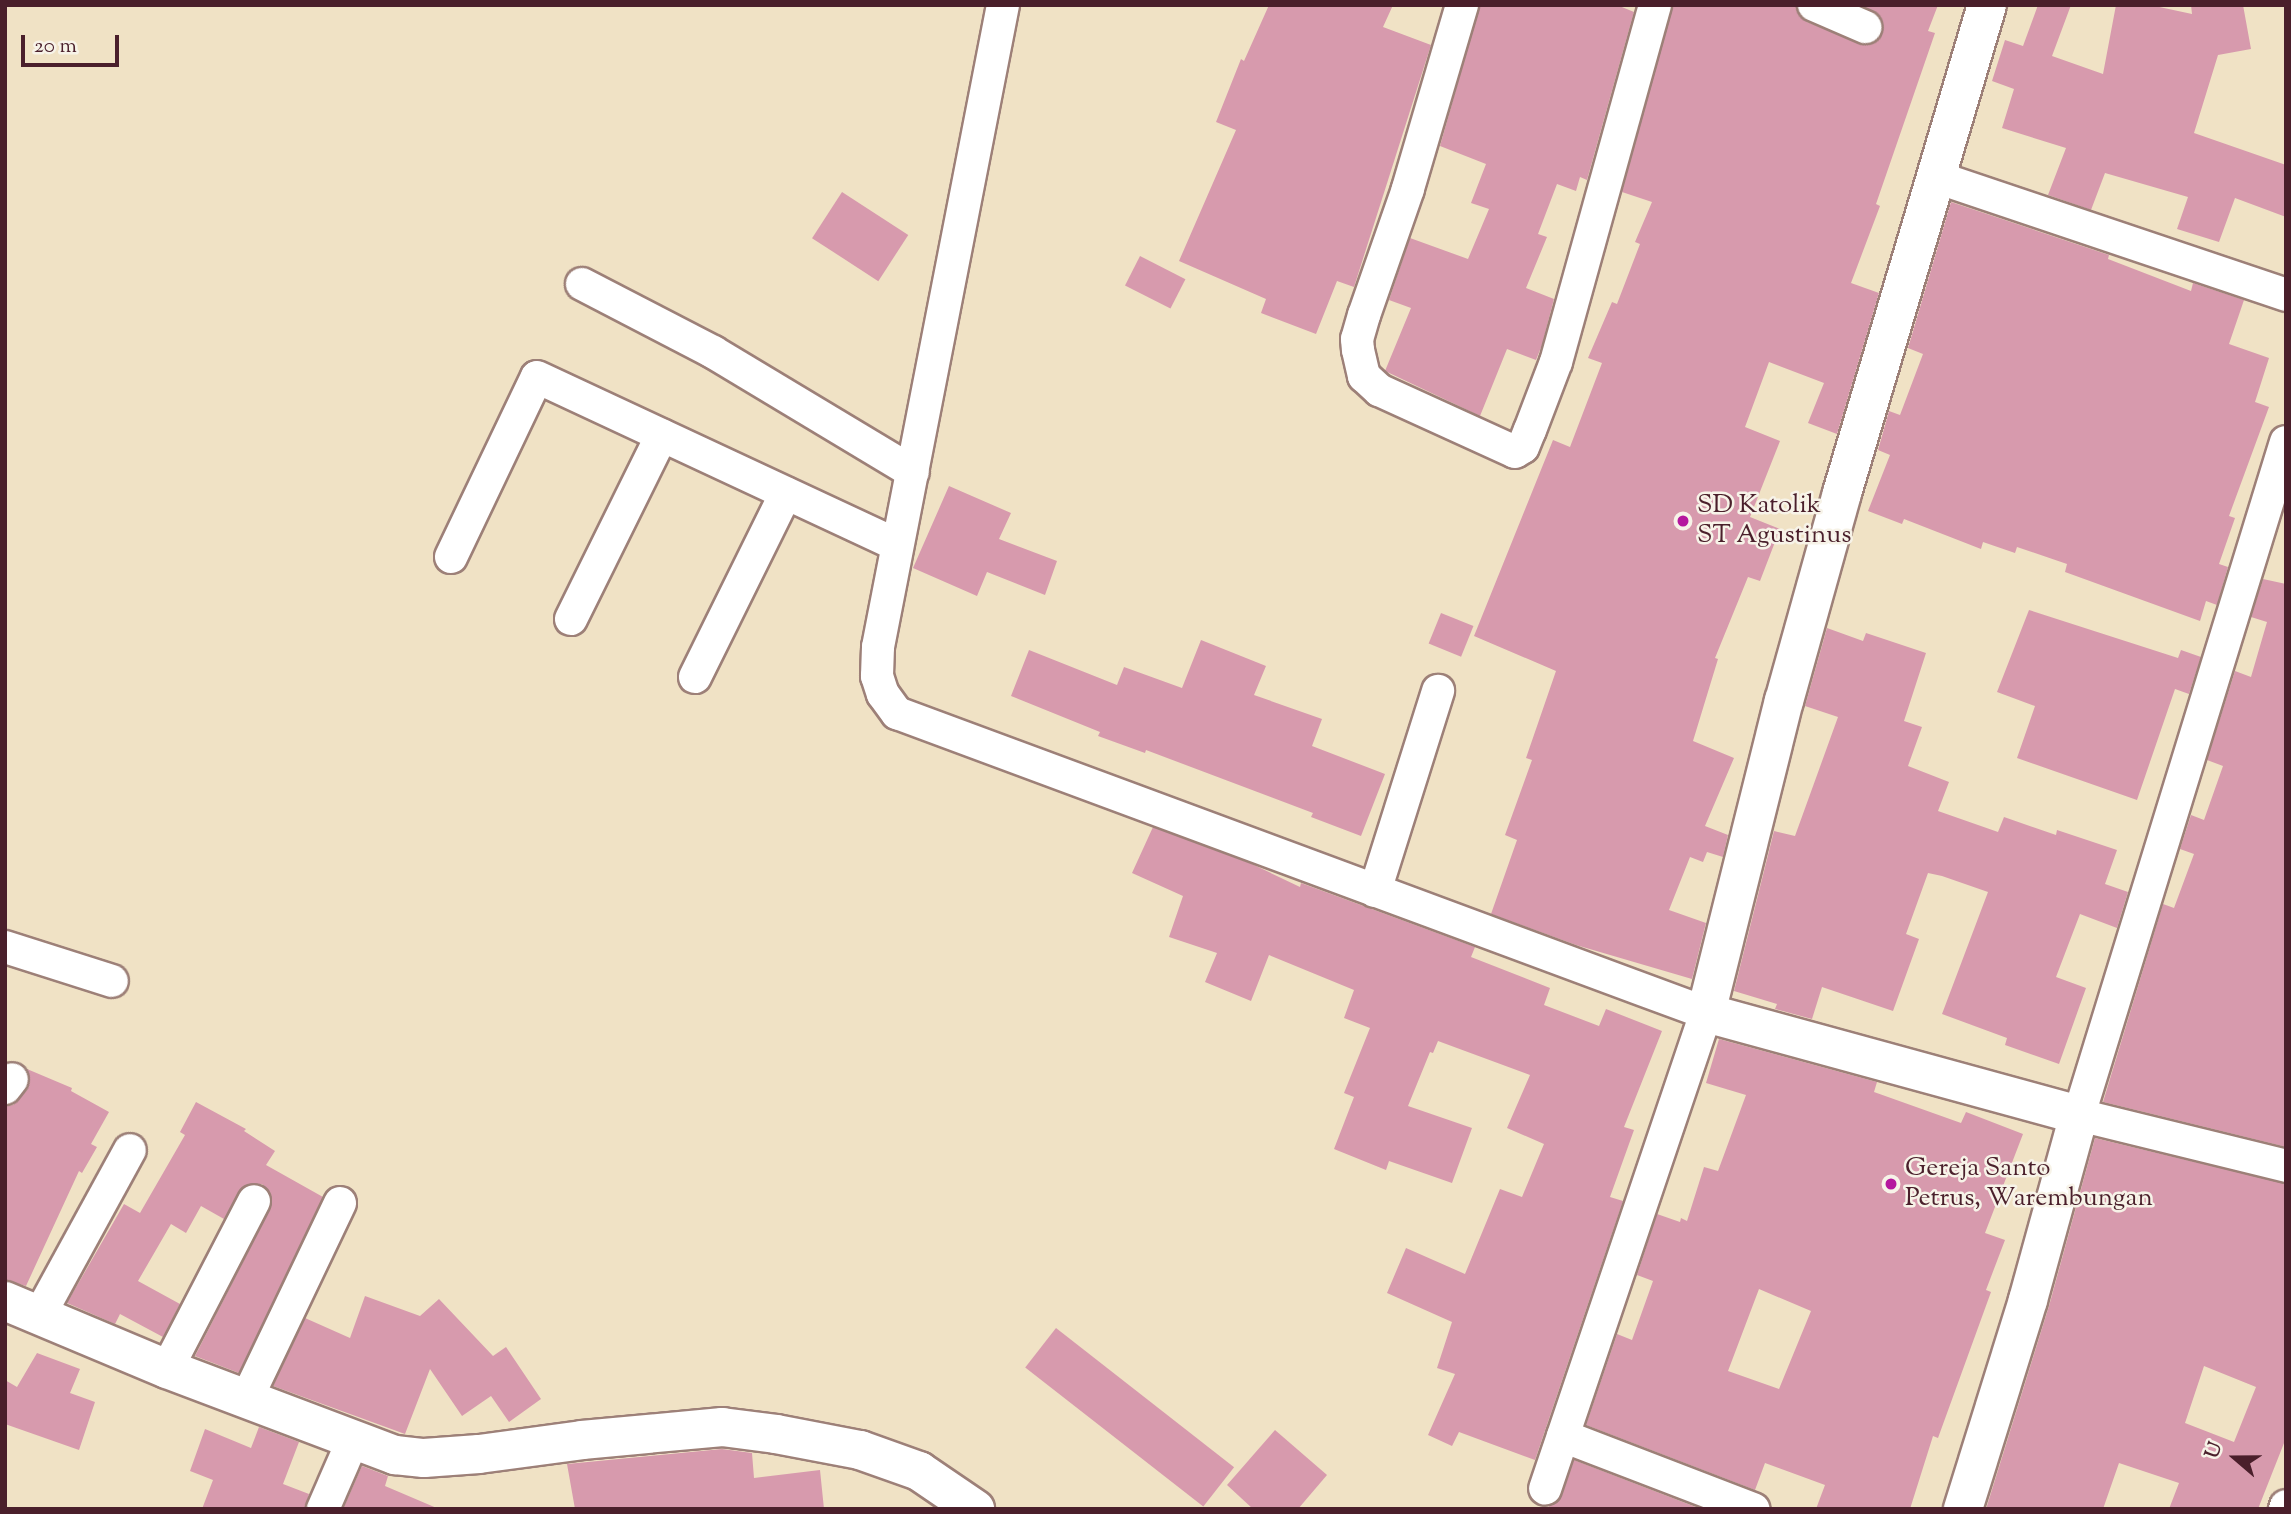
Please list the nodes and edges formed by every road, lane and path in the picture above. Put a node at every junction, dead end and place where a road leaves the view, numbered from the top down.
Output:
1 (1003, 5) edge
2 (1462, 5) edge
3 (1655, 5) edge
4 (1814, 5) edge
5 (1987, 5) edge
6 (1865, 27) dead end
7 (1936, 177) junction
8 (582, 284) dead end
9 (2286, 295) edge
10 (662, 435) junction
11 (2286, 442) edge
12 (913, 472) junction
13 (786, 494) junction
14 (897, 545) junction
15 (451, 557) dead end
16 (571, 619) dead end
17 (695, 677) dead end
18 (1438, 691) dead end
19 (1375, 891) junction
20 (5, 947) edge
21 (112, 981) dead end
22 (1706, 1013) junction
23 (2079, 1115) junction
24 (130, 1150) dead end
25 (2286, 1166) edge
26 (254, 1201) dead end
27 (340, 1203) dead end
28 (5, 1301) edge
29 (39, 1317) junction
30 (167, 1369) junction
31 (247, 1398) junction
32 (1563, 1436) junction
33 (353, 1440) junction
34 (1545, 1489) dead end
35 (323, 1509) edge
36 (975, 1509) edge
37 (1752, 1509) edge
38 (1963, 1509) edge

1 - 12 street
2 - 3 street
4 - 6 street
5 - 7 street
7 - 9 street
7 - 22 street
8 - 12 street
10 - 13 street
10 - 15 street
10 - 16 street
11 - 23 street
12 - 14 street
13 - 14 street
13 - 17 street
14 - 19 street
18 - 19 street
19 - 22 street
20 - 21 street
22 - 23 street
22 - 32 street
23 - 25 street
23 - 38 street
24 - 29 street
26 - 30 street
27 - 31 street
28 - 29 street
29 - 30 street
30 - 31 street
31 - 33 street
32 - 34 street
32 - 37 street
33 - 35 street
33 - 36 street

